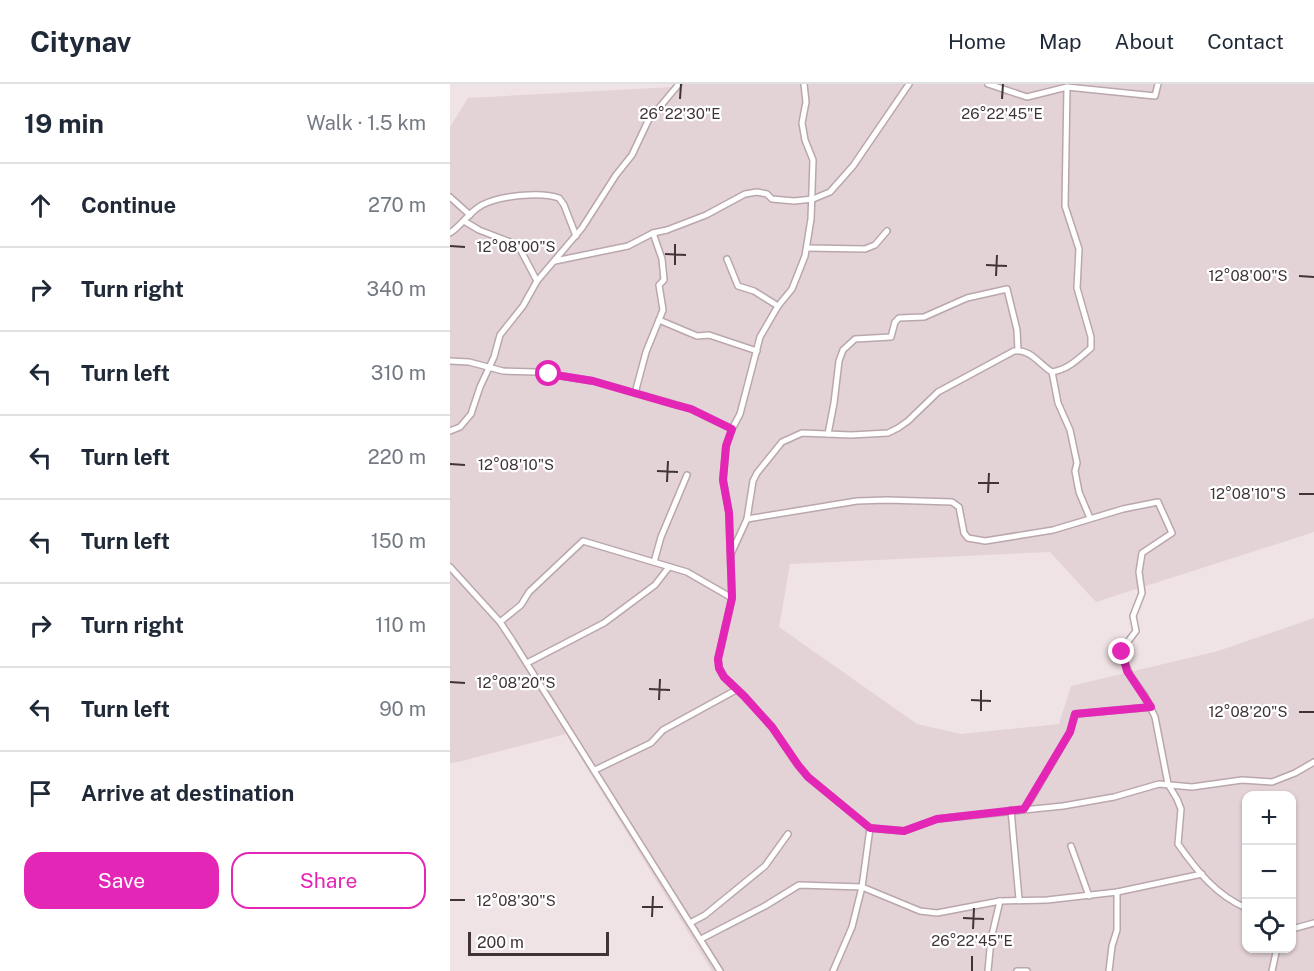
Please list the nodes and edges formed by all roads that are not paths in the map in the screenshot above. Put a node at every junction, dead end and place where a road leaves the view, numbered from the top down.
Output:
1 (679, 84) edge
2 (804, 84) edge
3 (909, 84) edge
4 (988, 84) edge
5 (1158, 84) edge
6 (1067, 87) junction
7 (450, 196) edge
8 (813, 199) junction
9 (470, 215) junction
10 (464, 221) junction
11 (887, 231) dead end
12 (450, 233) edge
13 (652, 233) junction
14 (576, 236) junction
15 (807, 248) junction
16 (727, 259) dead end
17 (555, 261) junction
18 (537, 281) junction
19 (778, 306) junction
20 (659, 320) junction
21 (1018, 350) junction
22 (757, 351) junction
23 (450, 361) edge
24 (489, 367) junction
25 (1052, 372) junction
26 (635, 393) junction
27 (732, 429) junction
28 (450, 431) edge
29 (828, 434) junction
30 (687, 475) dead end
31 (1090, 518) junction
32 (747, 519) junction
33 (730, 555) junction
34 (654, 562) junction
35 (450, 567) edge
36 (669, 567) junction
37 (732, 598) junction
38 (500, 622) junction
39 (527, 663) junction
40 (736, 690) junction
41 (1151, 707) junction
42 (1314, 762) edge
43 (595, 770) junction
44 (1168, 784) junction
45 (1024, 809) junction
46 (1011, 810) junction
47 (870, 828) junction
48 (788, 834) dead end
49 (1071, 846) dead end
50 (1202, 874) junction
51 (861, 887) junction
52 (1117, 892) junction
53 (1089, 896) junction
54 (1019, 899) junction
55 (1000, 901) junction
56 (1242, 906) edge
57 (690, 923) junction
58 (1314, 923) edge
59 (1296, 928) edge
60 (701, 939) junction
61 (1276, 953) edge
62 (720, 971) edge
63 (833, 971) edge
64 (988, 971) edge
65 (1017, 971) edge
66 (1027, 971) edge
67 (1109, 971) edge
68 (1272, 971) edge

1 - 14 street
2 - 8 street
3 - 8 street
4 - 6 street
5 - 6 street
6 - 25 street
7 - 9 street
8 - 13 street
8 - 15 street
9 - 10 street
9 - 14 street
10 - 12 street
10 - 18 street
11 - 15 street
13 - 17 street
13 - 20 street
14 - 17 street
15 - 19 street
16 - 19 street
17 - 18 street
18 - 24 street
19 - 22 street
20 - 22 street
20 - 26 street
21 - 25 street
21 - 29 street
21 - 29 street
22 - 27 street
23 - 24 street
24 - 26 street
24 - 28 street
25 - 31 street
26 - 27 street
27 - 33 street
29 - 32 street
30 - 34 street
31 - 32 street
31 - 41 street
32 - 33 street
33 - 37 street
34 - 36 street
34 - 38 street
35 - 38 street
36 - 37 street
36 - 39 street
37 - 40 street
38 - 39 street
39 - 43 street
40 - 43 street
40 - 47 street
41 - 44 street
41 - 45 street
42 - 44 street
43 - 57 street
44 - 45 street
44 - 50 street
45 - 46 street
46 - 47 street
46 - 54 street
47 - 51 street
48 - 57 street
49 - 53 street
50 - 52 street
50 - 56 street
51 - 55 street
51 - 60 street
51 - 63 street
52 - 53 street
52 - 67 street
53 - 54 street
54 - 55 street
55 - 64 street
57 - 60 street
58 - 59 street
60 - 62 street
61 - 68 street
65 - 66 street

